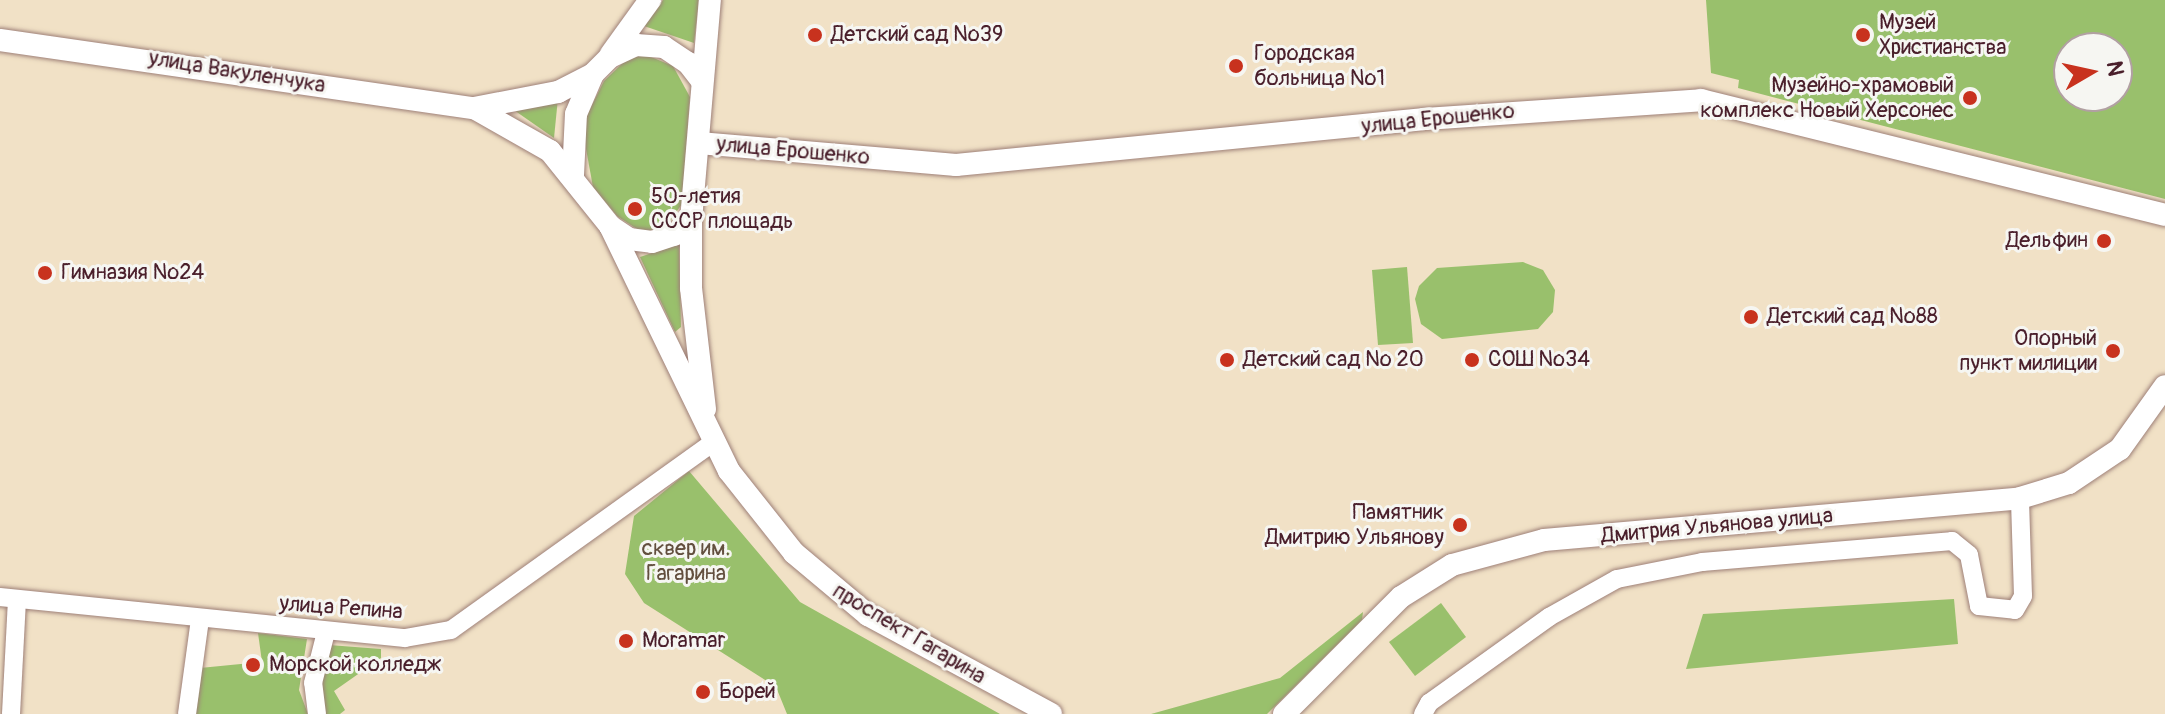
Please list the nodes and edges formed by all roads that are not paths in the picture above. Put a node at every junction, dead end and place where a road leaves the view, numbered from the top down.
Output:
1 (650, 0) edge
2 (710, 0) edge
3 (0, 40) edge
4 (610, 57) junction
5 (593, 74) junction
6 (702, 81) junction
7 (474, 108) junction
8 (699, 143) junction
9 (573, 175) junction
10 (2165, 215) edge
11 (691, 220) junction
12 (610, 226) junction
13 (2165, 386) edge
14 (705, 414) junction
15 (715, 441) junction
16 (2020, 498) junction
17 (9, 599) edge
18 (200, 619) junction
19 (326, 632) junction
20 (11, 714) edge
21 (187, 714) edge
22 (317, 714) edge
23 (1051, 714) edge
24 (1284, 714) edge
25 (1423, 714) edge

1 - 4 main road
2 - 6 main road
3 - 7 main road, улица Вакуленчука
4 - 5 main road
4 - 6 main road
5 - 7 main road, улица Вакуленчука
5 - 9 main road
6 - 8 main road
7 - 9 main road, улица Вакуленчука
8 - 10 main road, улица Ерошенко
8 - 11 main road
9 - 12 main road
11 - 12 main road
11 - 14 main road, проспект Гагарина
12 - 14 main road, проспект Гагарина
13 - 16 main road, Дмитрия Ульянова улица
14 - 15 main road, проспект Гагарина
15 - 19 street, улица Репина
15 - 23 main road, проспект Гагарина
16 - 24 main road, Дмитрия Ульянова улица
16 - 25 street
17 - 18 street, улица Репина
17 - 20 street
18 - 19 street, улица Репина
18 - 21 street
19 - 22 street

